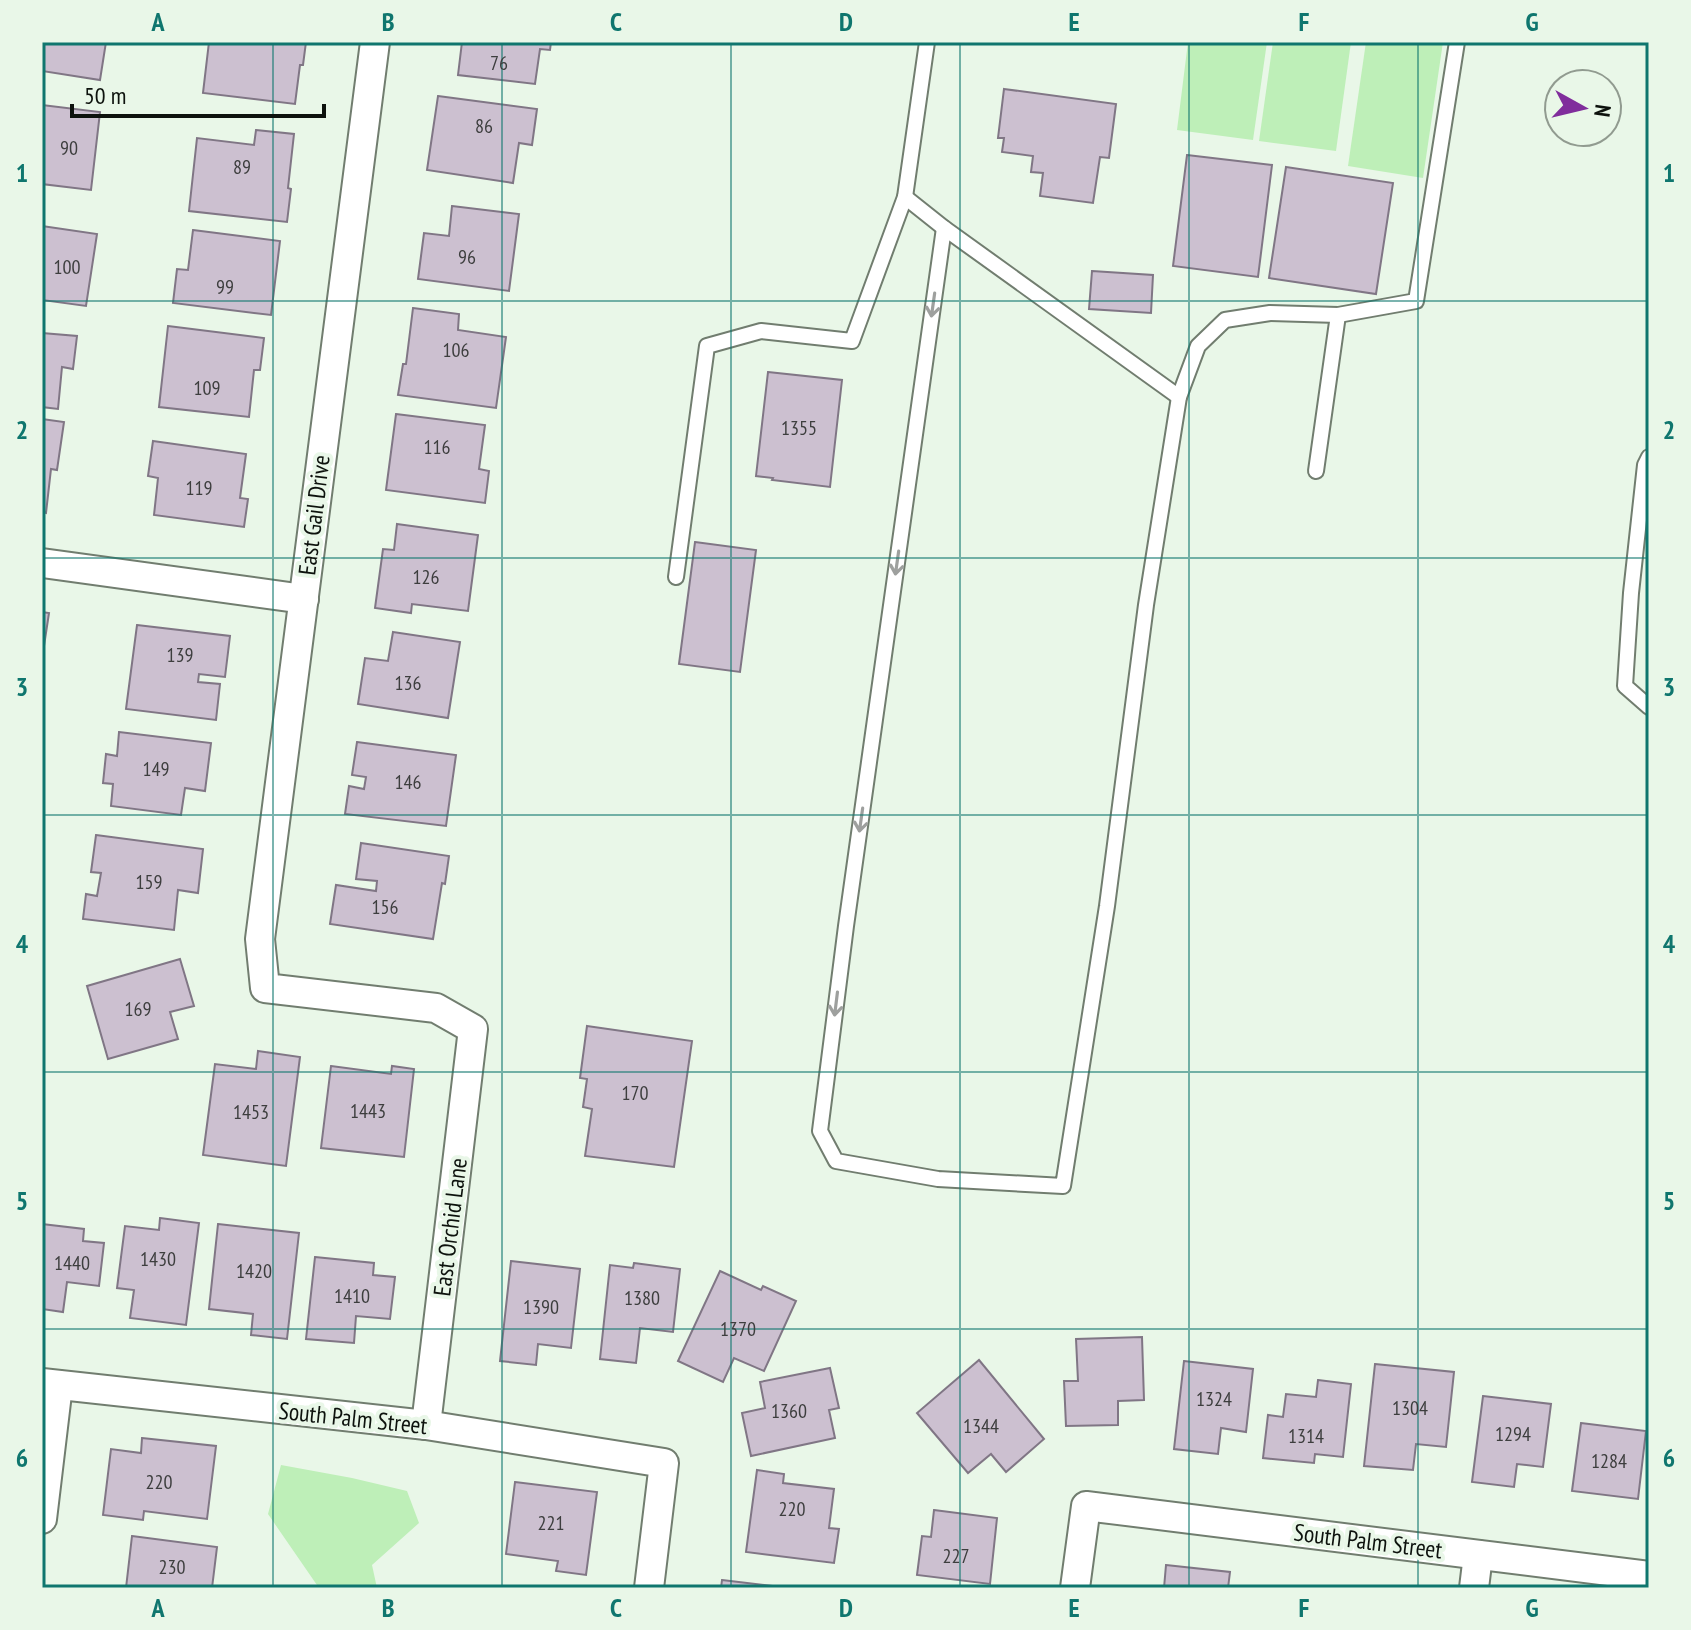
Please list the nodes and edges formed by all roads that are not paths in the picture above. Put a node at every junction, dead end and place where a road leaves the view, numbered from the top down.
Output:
1 (375, 42) edge
2 (927, 42) edge
3 (1457, 42) edge
4 (905, 197) junction
5 (944, 228) junction
6 (1338, 315) junction
7 (1179, 397) junction
8 (1649, 457) edge
9 (1316, 471) dead end
10 (42, 563) edge
11 (676, 577) dead end
12 (304, 599) junction
13 (1649, 707) edge
14 (473, 1029) joint
15 (50, 1384) edge
16 (426, 1425) junction
17 (42, 1519) edge
18 (1478, 1555) junction
19 (1649, 1576) edge
20 (649, 1588) edge
21 (1075, 1588) edge
22 (1474, 1588) edge

1 - 12 street, East Gail Drive
2 - 4 lane
3 - 6 lane
4 - 5 lane
4 - 11 lane
5 - 7 lane
5 -> 7 lane
6 - 7 lane
6 - 9 lane
8 - 13 lane
10 - 12 street
12 - 14 street, East Gail Drive
14 - 16 street, East Orchid Lane
15 - 16 street, South Palm Street
15 - 17 street
16 - 20 street, South Palm Street
18 - 19 street, South Palm Street
18 - 21 street, South Palm Street
18 - 22 street

